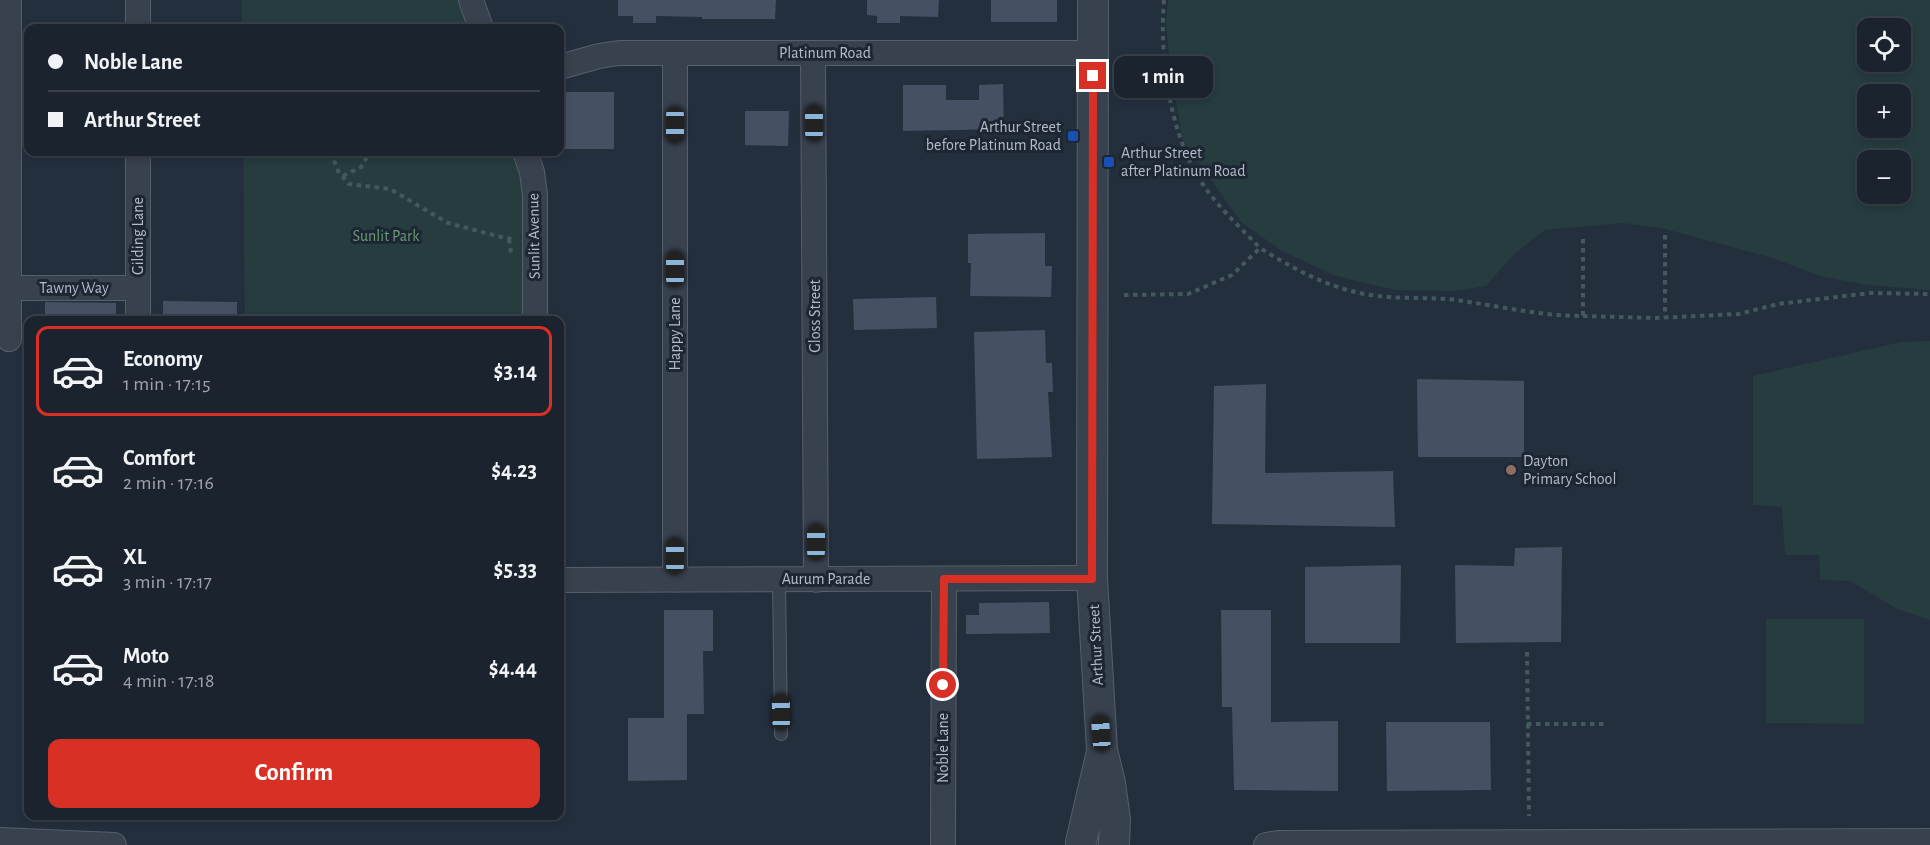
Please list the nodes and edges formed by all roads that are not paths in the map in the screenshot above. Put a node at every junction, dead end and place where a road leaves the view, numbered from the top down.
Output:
1 (9, 0) edge
2 (138, 0) edge
3 (471, 0) edge
4 (1093, 0) edge
5 (138, 24) edge
6 (480, 24) edge
7 (675, 53) junction
8 (813, 53) junction
9 (1093, 53) junction
10 (564, 66) edge
11 (138, 156) edge
12 (515, 157) edge
13 (9, 288) junction
14 (138, 288) junction
15 (138, 316) edge
16 (535, 316) edge
17 (9, 339) dead end
18 (944, 579) junction
19 (1092, 579) junction
20 (564, 580) edge
21 (675, 580) junction
22 (779, 580) junction
23 (816, 580) junction
24 (781, 734) dead end
25 (1102, 750) junction
26 (0, 840) edge
27 (1930, 841) edge
28 (1818, 843) edge
29 (1079, 844) edge
30 (1116, 844) edge
31 (1376, 844) edge
32 (1590, 844) edge
33 (96, 845) edge
34 (114, 845) edge
35 (943, 845) edge
36 (1266, 845) edge

1 - 13 street
2 - 5 street
3 - 6 street
4 - 9 street, Arthur Street
7 - 8 street, Platinum Road
7 - 10 street, Platinum Road
7 - 21 street, Happy Lane
8 - 9 street, Platinum Road
8 - 23 street, Gloss Street
9 - 19 street, Arthur Street
11 - 14 street, Gilding Lane
12 - 16 street, Sunlit Avenue
13 - 14 street, Tawny Way
13 - 17 street
14 - 15 street, Gilding Lane
18 - 19 street, Aurum Parade
18 - 23 street, Aurum Parade
18 - 35 street, Noble Lane
19 - 25 street, Arthur Street
20 - 21 street, Aurum Parade
21 - 22 street, Aurum Parade
22 - 23 street, Aurum Parade
22 - 24 lane
25 - 29 street, Arthur Street
25 - 30 street, Arthur Street
26 - 33 street
27 - 28 street
28 - 32 street
29 - 30 street
31 - 32 street
31 - 36 street
33 - 34 street

